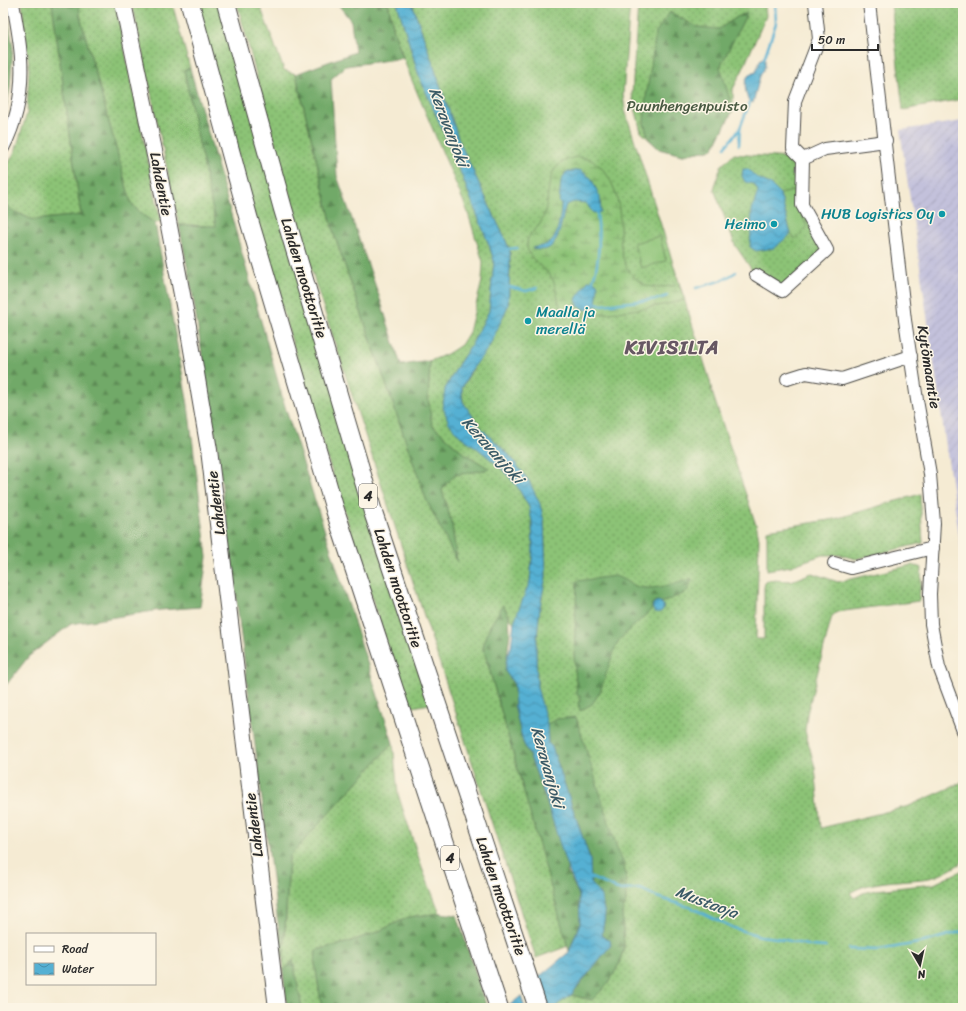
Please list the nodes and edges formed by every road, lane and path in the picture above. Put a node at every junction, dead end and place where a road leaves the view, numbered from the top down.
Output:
1 (13, 3) edge
2 (123, 3) edge
3 (190, 3) edge
4 (226, 3) edge
5 (815, 3) edge
6 (869, 3) edge
7 (886, 141) junction
8 (3, 148) edge
9 (803, 159) junction
10 (756, 275) dead end
11 (911, 356) junction
12 (788, 379) dead end
13 (933, 548) junction
14 (834, 563) dead end
15 (963, 731) edge
16 (277, 1008) edge
17 (499, 1008) edge
18 (538, 1008) edge

1 - 8 street
2 - 16 main road, Lahdentie
3 - 17 highway, 4
4 - 18 highway, Lahden moottoritie / 4
5 - 9 street
6 - 7 street, Kytömaantie
7 - 9 street
7 - 11 street, Kytömaantie
9 - 10 street
11 - 12 street
11 - 13 street, Kytömaantie
13 - 14 street
13 - 15 street, Kytömaantie

